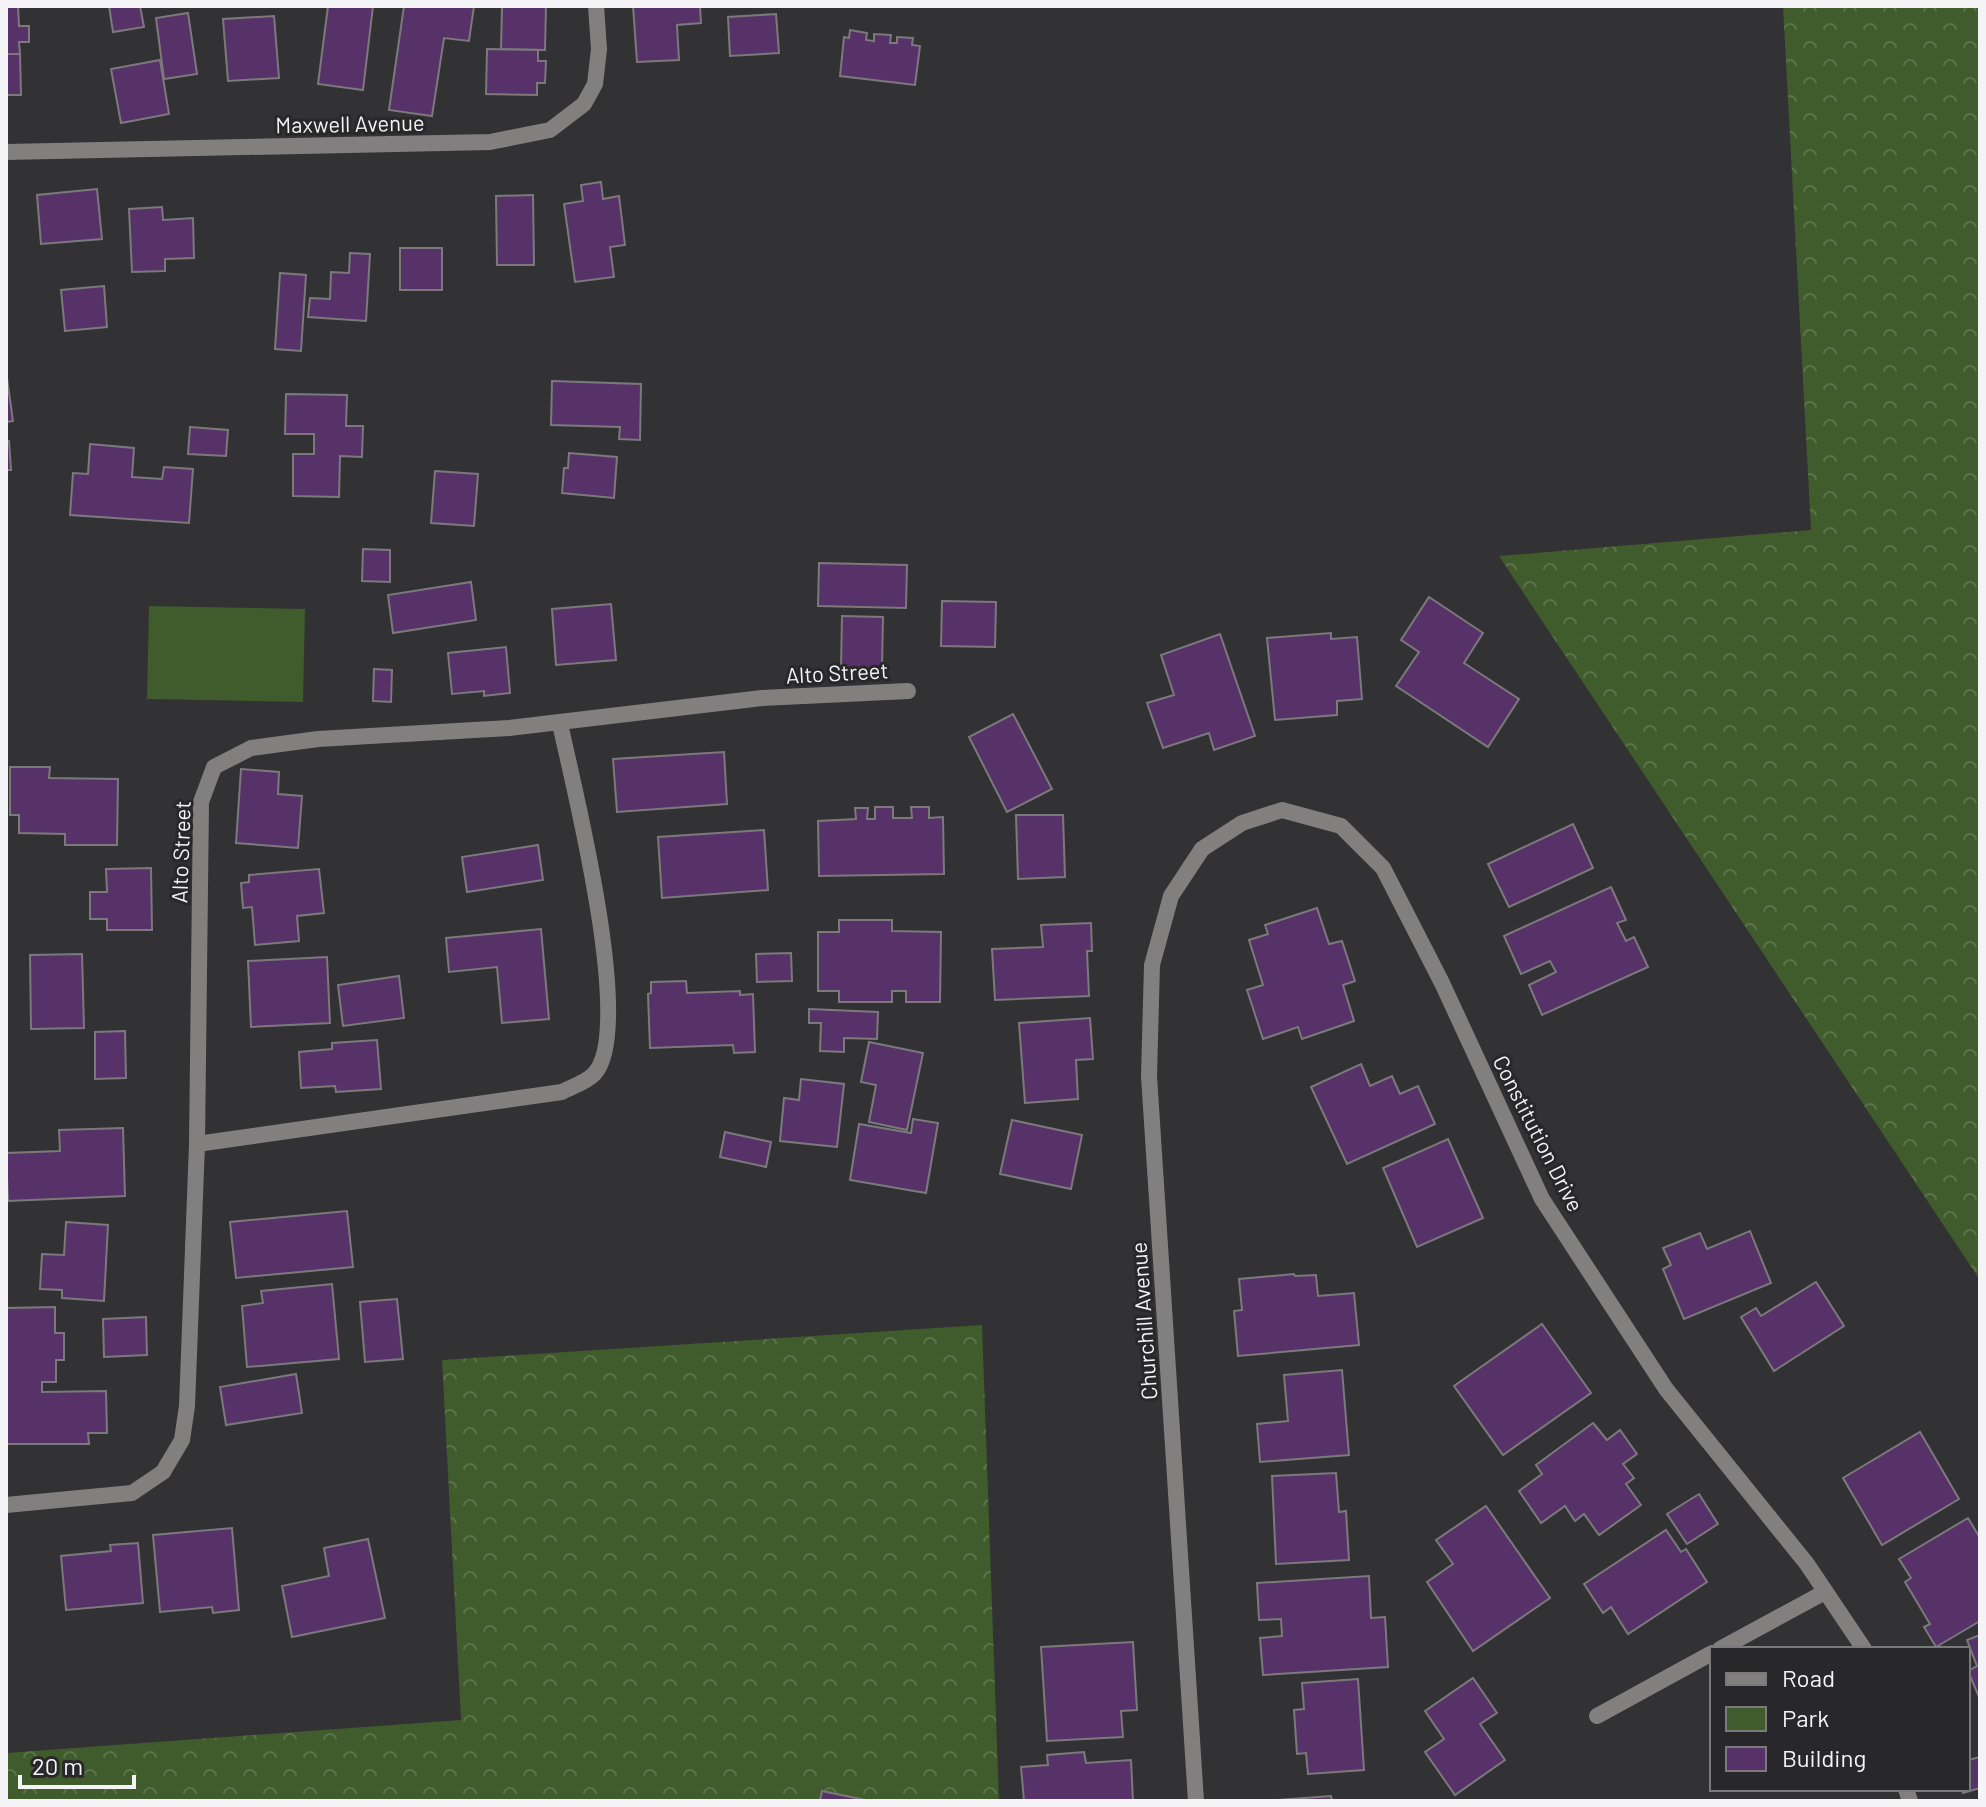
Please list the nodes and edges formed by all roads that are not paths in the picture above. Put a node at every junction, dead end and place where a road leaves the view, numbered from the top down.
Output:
1 (596, 6) edge
2 (6, 152) edge
3 (908, 691) dead end
4 (560, 724) junction
5 (1202, 849) joint
6 (197, 1144) junction
7 (6, 1505) edge
8 (1825, 1592) junction
9 (1724, 1647) edge
10 (1863, 1647) edge
11 (1710, 1654) edge
12 (1597, 1716) dead end
13 (1196, 1801) edge

1 - 2 street, Maxwell Avenue
3 - 4 street, Alto Street
4 - 6 street, Alto Street
4 - 6 street
5 - 8 street, Constitution Drive
5 - 13 street, Churchill Avenue
6 - 7 street, Alto Street
8 - 9 street
8 - 10 street, Constitution Drive
11 - 12 street

